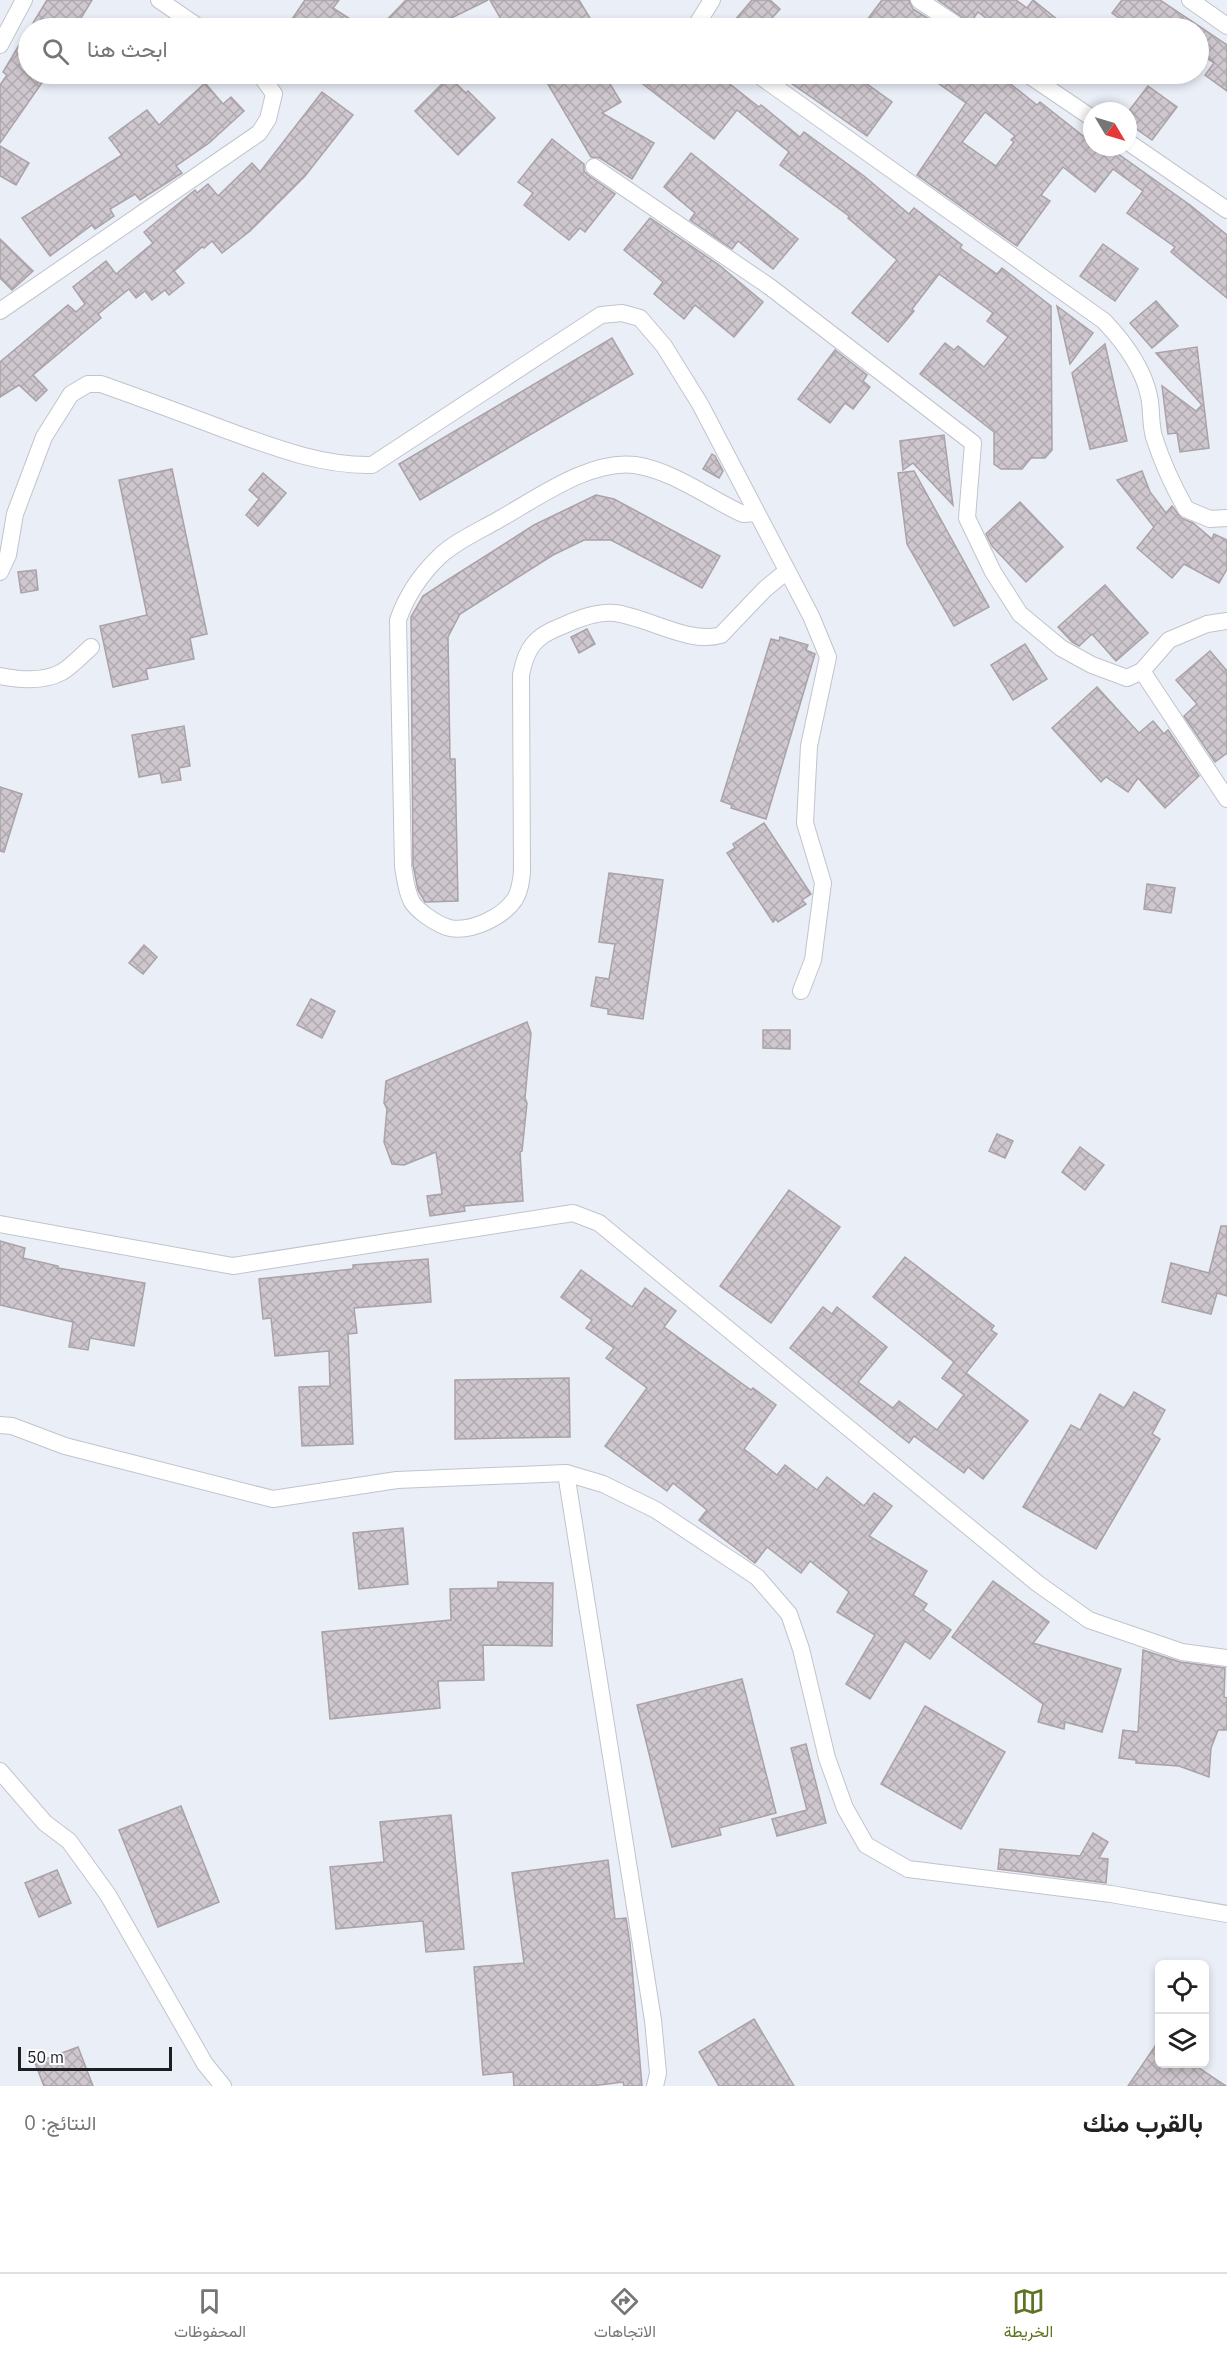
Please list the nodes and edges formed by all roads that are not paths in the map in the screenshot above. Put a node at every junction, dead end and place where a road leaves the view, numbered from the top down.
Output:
1 (24, 0) edge
2 (159, 0) edge
3 (712, 0) edge
4 (920, 0) edge
5 (1190, 0) edge
6 (185, 18) edge
7 (701, 18) edge
8 (946, 18) edge
9 (1227, 26) edge
10 (0, 45) edge
11 (268, 84) edge
12 (771, 84) edge
13 (1042, 84) edge
14 (1083, 112) edge
15 (1137, 148) edge
16 (594, 167) dead end
17 (1227, 210) edge
18 (0, 311) edge
19 (756, 513) junction
20 (1227, 518) edge
21 (787, 571) junction
22 (0, 572) edge
23 (1227, 621) edge
24 (91, 647) dead end
25 (1142, 671) junction
26 (0, 676) edge
27 (1227, 800) edge
28 (801, 991) dead end
29 (0, 1224) edge
30 (0, 1425) edge
31 (566, 1473) junction
32 (1227, 1658) edge
33 (0, 1771) edge
34 (1227, 1914) edge
35 (658, 2082) edge
36 (223, 2086) edge

1 - 10 street
2 - 6 street
3 - 7 street
4 - 8 street
5 - 9 street
11 - 18 street
12 - 20 street
13 - 14 street
15 - 17 street
16 - 25 street
19 - 21 street
19 - 21 street
19 - 22 street
21 - 28 street
23 - 25 street
24 - 26 street
25 - 27 street
29 - 32 street
30 - 31 street
31 - 34 street
31 - 35 street
33 - 36 street

